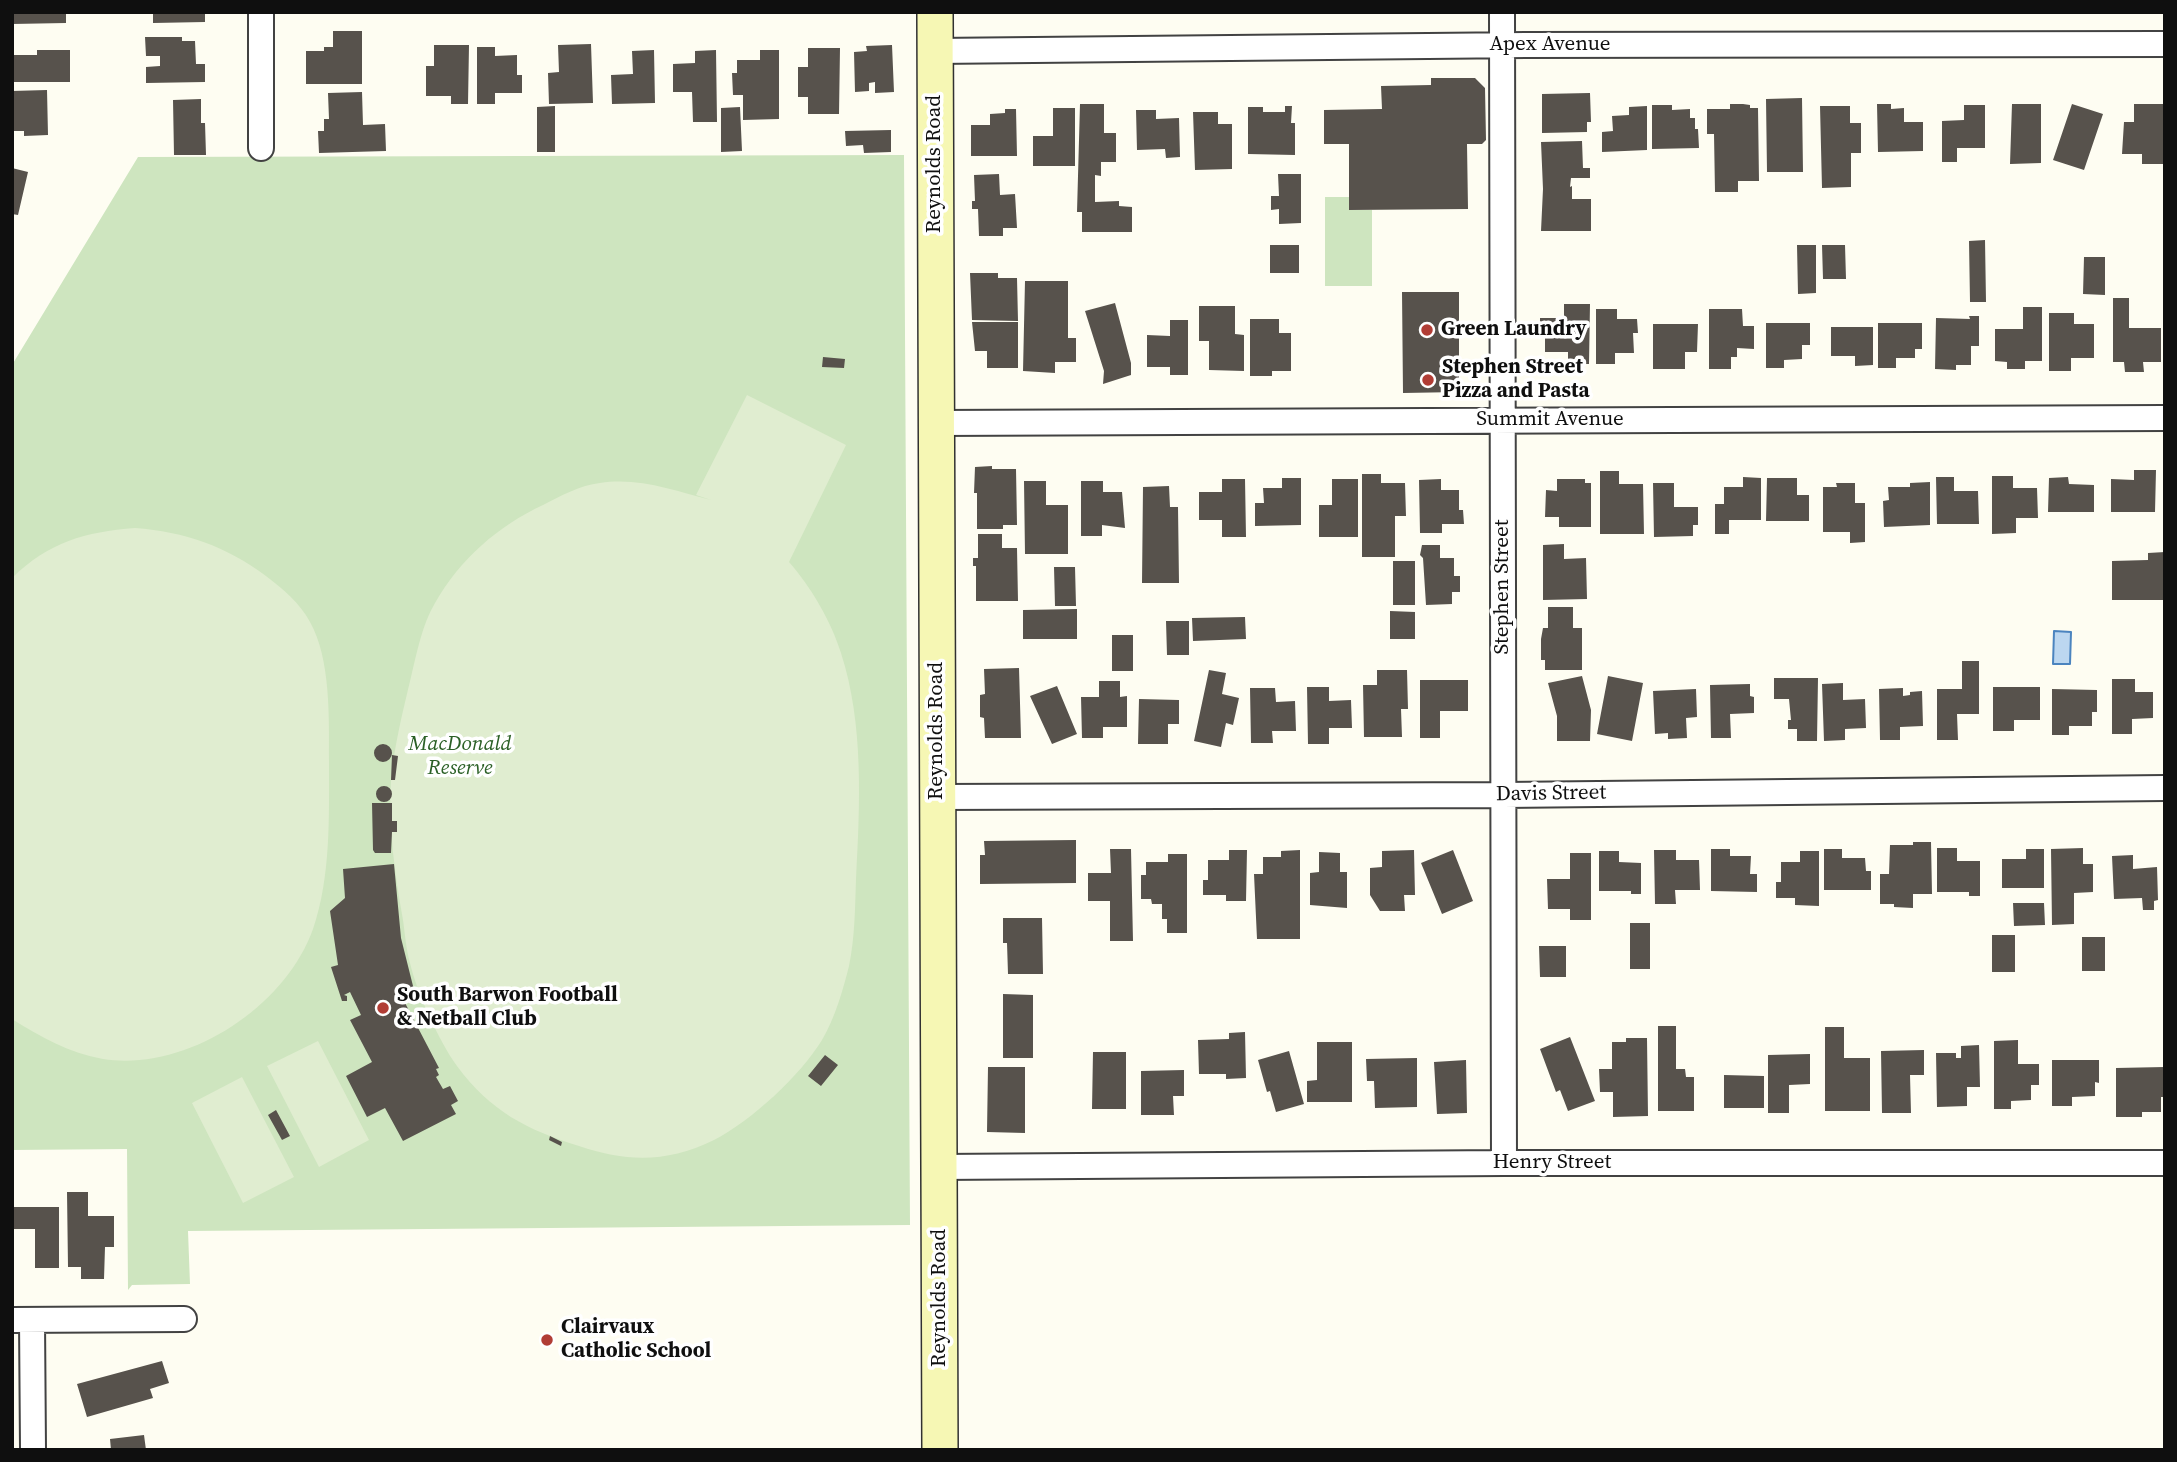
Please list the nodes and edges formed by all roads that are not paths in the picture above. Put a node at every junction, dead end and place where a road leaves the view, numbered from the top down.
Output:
1 (261, 12) edge
2 (935, 12) edge
3 (1502, 12) edge
4 (2165, 44) edge
5 (1502, 45) junction
6 (935, 51) junction
7 (261, 148) dead end
8 (2165, 418) edge
9 (1503, 420) junction
10 (936, 423) junction
11 (2165, 788) edge
12 (1504, 795) junction
13 (937, 797) junction
14 (1504, 1163) junction
15 (2165, 1163) edge
16 (939, 1167) junction
17 (184, 1319) dead end
18 (22, 1320) edge
19 (33, 1450) edge
20 (940, 1450) edge

1 - 7 street
2 - 6 street, Reynolds Road
3 - 5 street, Stephen Street
4 - 5 street, Apex Avenue
5 - 6 street, Apex Avenue
5 - 9 street, Stephen Street
6 - 10 street, Reynolds Road
8 - 9 street, Summit Avenue
9 - 10 street, Summit Avenue
9 - 12 street, Stephen Street
10 - 13 street, Reynolds Road
11 - 12 street, Davis Street
12 - 13 street, Davis Street
12 - 14 street, Stephen Street
13 - 16 street, Reynolds Road
14 - 15 street, Henry Street
14 - 16 street, Henry Street
16 - 20 street, Reynolds Road
17 - 18 street
18 - 19 street

